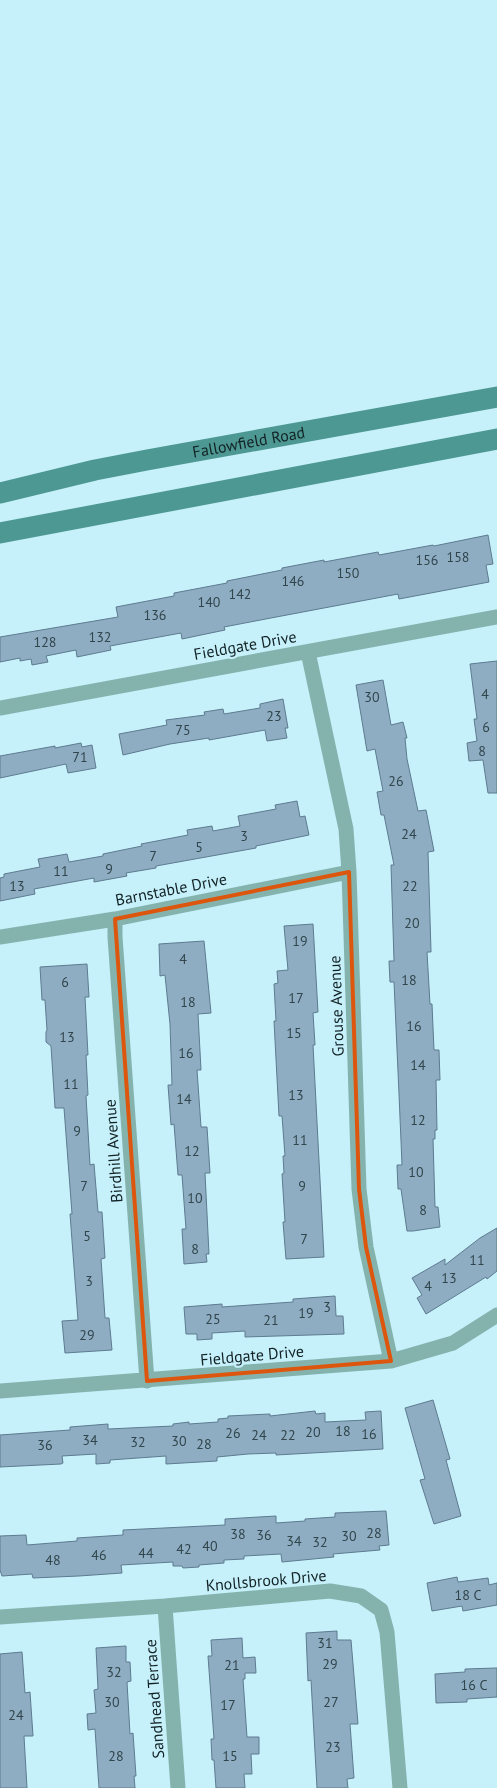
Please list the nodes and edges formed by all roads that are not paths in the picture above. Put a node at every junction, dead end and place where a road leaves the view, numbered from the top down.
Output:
1 (497, 397) edge
2 (497, 439) edge
3 (0, 493) edge
4 (0, 533) edge
5 (497, 617) edge
6 (308, 652) junction
7 (0, 708) edge
8 (349, 872) junction
9 (115, 919) junction
10 (0, 937) edge
11 (497, 1316) edge
12 (391, 1361) junction
13 (147, 1381) junction
14 (0, 1391) edge
15 (165, 1606) junction
16 (0, 1617) edge
17 (178, 1788) edge
18 (400, 1788) edge

1 - 3 main road, Fallowfield Road
2 - 4 main road
5 - 6 street, Fieldgate Drive
6 - 7 street, Fieldgate Drive
6 - 8 street, Grouse Avenue
8 - 9 street, Barnstable Drive
8 - 12 street, Grouse Avenue
9 - 10 street, Barnstable Drive
9 - 13 street, Birdhill Avenue
11 - 12 street, Fieldgate Drive
12 - 13 street, Fieldgate Drive
13 - 14 street, Fieldgate Drive
15 - 16 street, Knollsbrook Drive
15 - 17 street, Sandhead Terrace
15 - 18 street, Knollsbrook Drive

